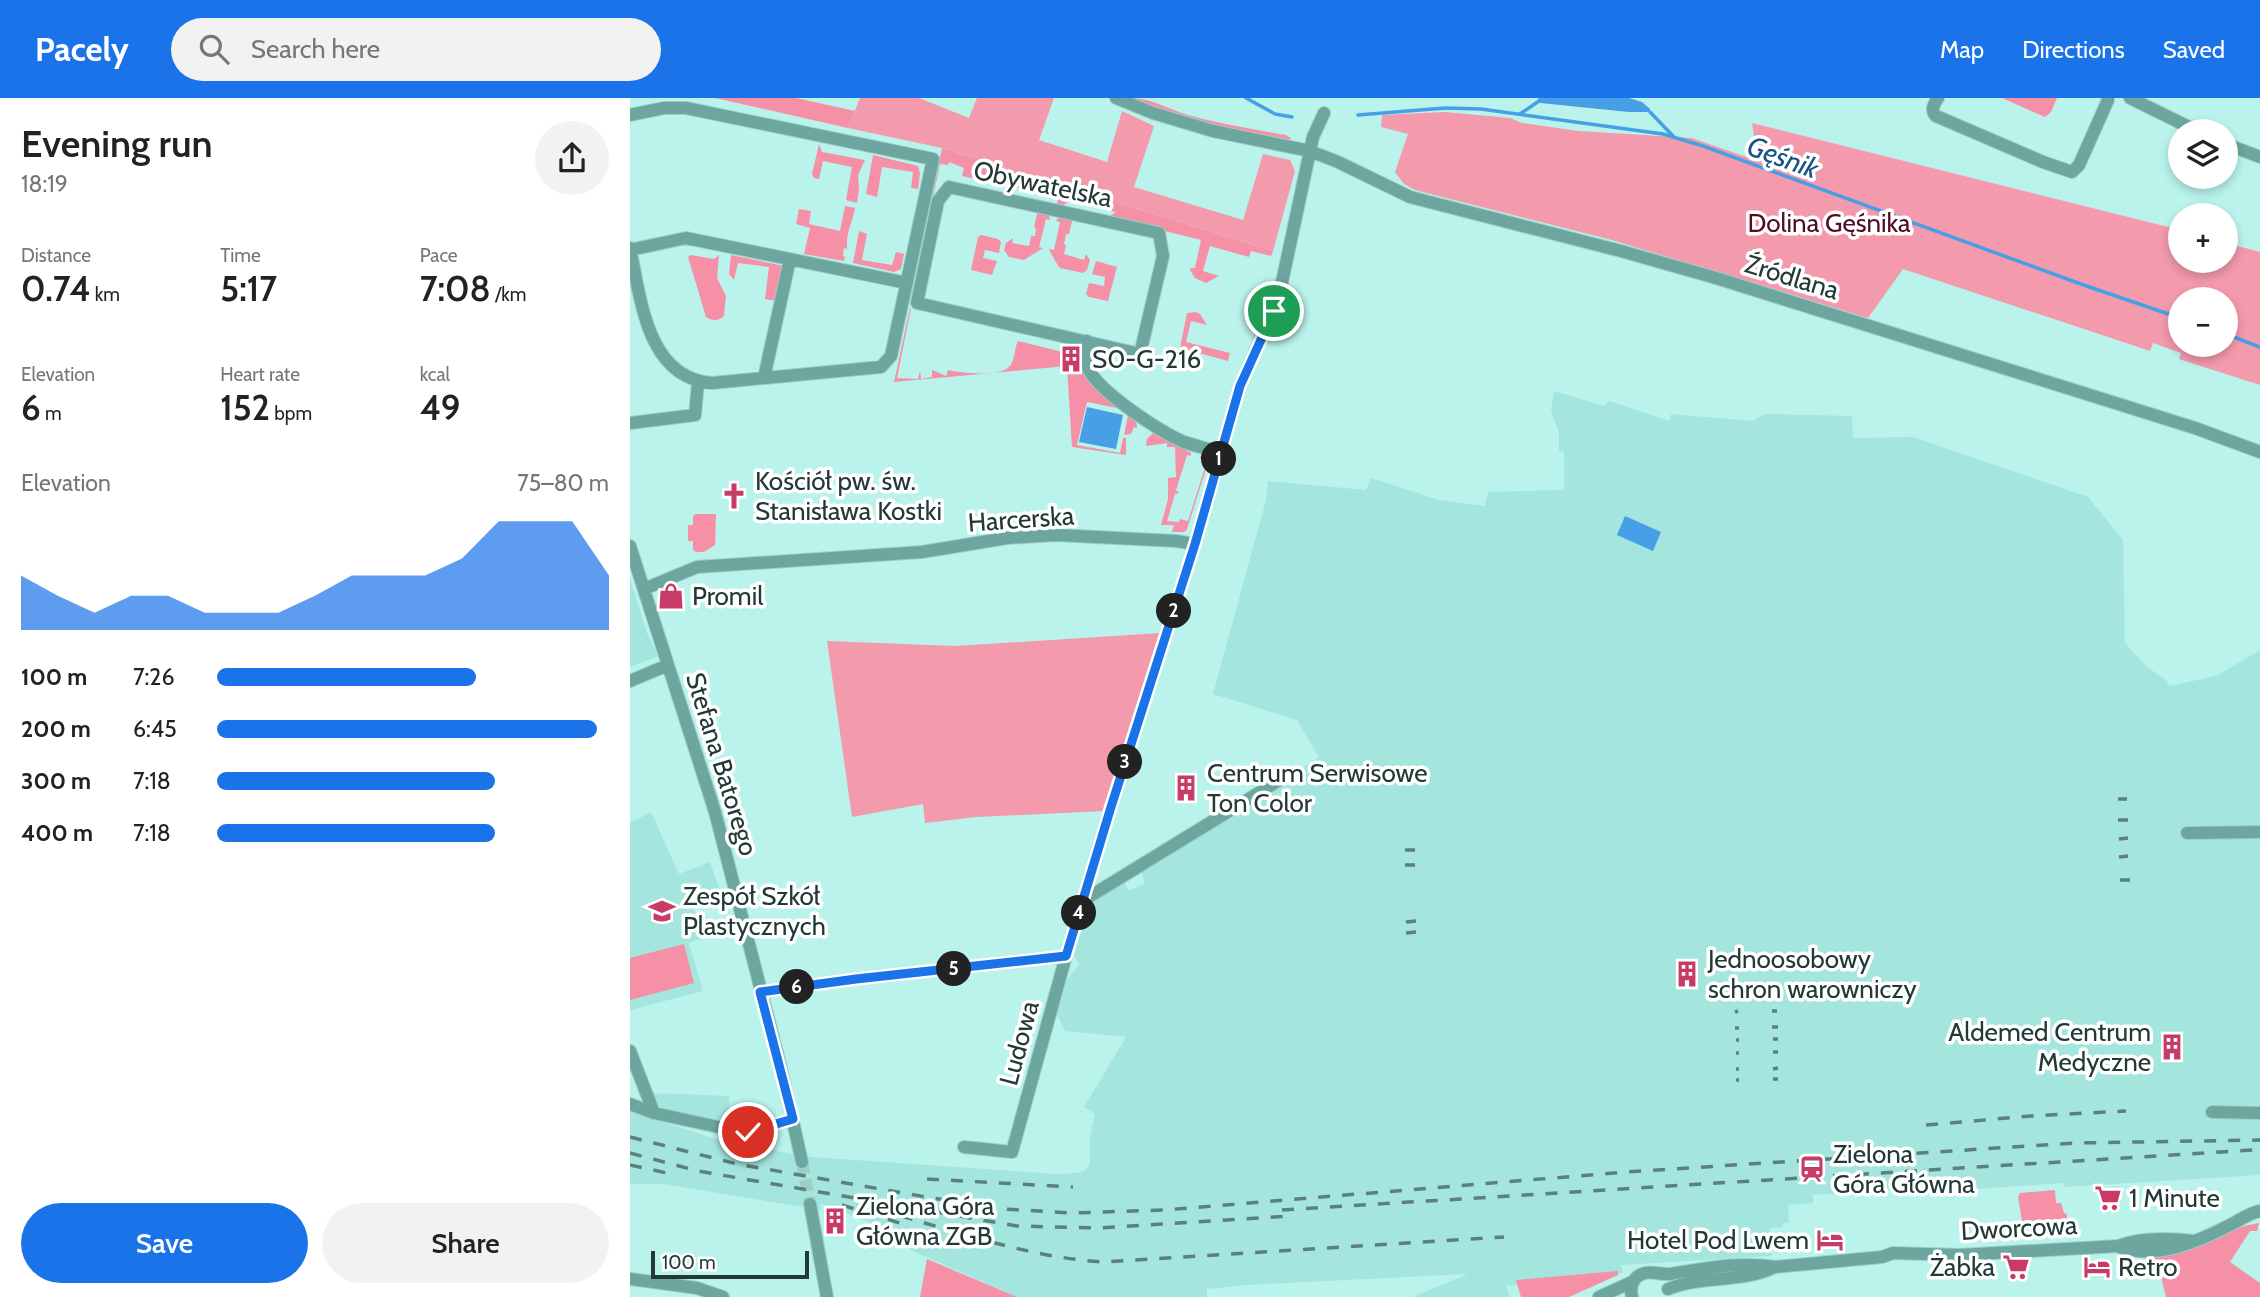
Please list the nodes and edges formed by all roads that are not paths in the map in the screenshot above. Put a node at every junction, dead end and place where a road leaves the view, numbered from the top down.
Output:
1 (1116, 98) edge
2 (1938, 98) edge
3 (2130, 98) edge
4 (2108, 100) dead end
5 (1324, 113) dead end
6 (630, 115) edge
7 (2173, 119) edge
8 (2238, 149) edge
9 (1310, 151) junction
10 (2260, 157) edge
11 (630, 249) edge
12 (790, 259) junction
13 (908, 283) junction
14 (1087, 341) junction
15 (764, 378) junction
16 (698, 382) junction
17 (630, 423) edge
18 (2260, 452) edge
19 (1221, 453) junction
20 (1195, 544) junction
21 (630, 546) edge
22 (644, 589) junction
23 (668, 665) junction
24 (630, 681) edge
25 (1278, 781) dead end
26 (2260, 831) edge
27 (2187, 833) dead end
28 (1084, 900) junction
29 (1066, 956) junction
30 (760, 992) junction
31 (630, 1051) edge
32 (630, 1104) edge
33 (2212, 1112) dead end
34 (2260, 1112) edge
35 (654, 1113) junction
36 (793, 1119) junction
37 (964, 1147) dead end
38 (802, 1162) tunnel mouth
39 (810, 1205) tunnel mouth
40 (2260, 1211) edge
41 (2240, 1220) junction
42 (2260, 1220) edge
43 (1775, 1267) junction
44 (1658, 1274) junction
45 (630, 1279) edge
46 (1633, 1281) junction
47 (1667, 1293) edge
48 (723, 1297) edge
49 (827, 1297) edge
50 (1599, 1297) edge
51 (1632, 1297) edge

1 - 9 street, Źródlana
2 - 4 street
3 - 7 street
5 - 9 street
6 - 13 street
8 - 10 street
9 - 18 street, Źródlana
9 - 19 street, Ludowa
11 - 12 street
11 - 16 street
12 - 13 street
12 - 15 street
13 - 15 street
14 - 14 street, Obywatelska
14 - 19 street
15 - 16 street
16 - 17 street
19 - 20 street, Ludowa
20 - 22 street, Harcerska
20 - 28 street, Ludowa
21 - 22 street, Stefana Batorego
22 - 23 street, Stefana Batorego
23 - 24 street
23 - 30 street, Stefana Batorego
25 - 28 street
26 - 27 street
28 - 29 street, Ludowa
29 - 30 street
29 - 37 street, Ludowa
30 - 36 street, Stefana Batorego
31 - 35 street
32 - 35 street
33 - 34 street
35 - 36 street
36 - 38 street, Stefana Batorego
39 - 49 street
40 - 41 street, Dworcowa
41 - 42 street, Dworcowa
41 - 43 street, Dworcowa
43 - 44 street, Dworcowa
43 - 47 street, Dworcowa
44 - 46 street, Dworcowa
44 - 47 street
45 - 48 street
46 - 50 street
46 - 51 street

